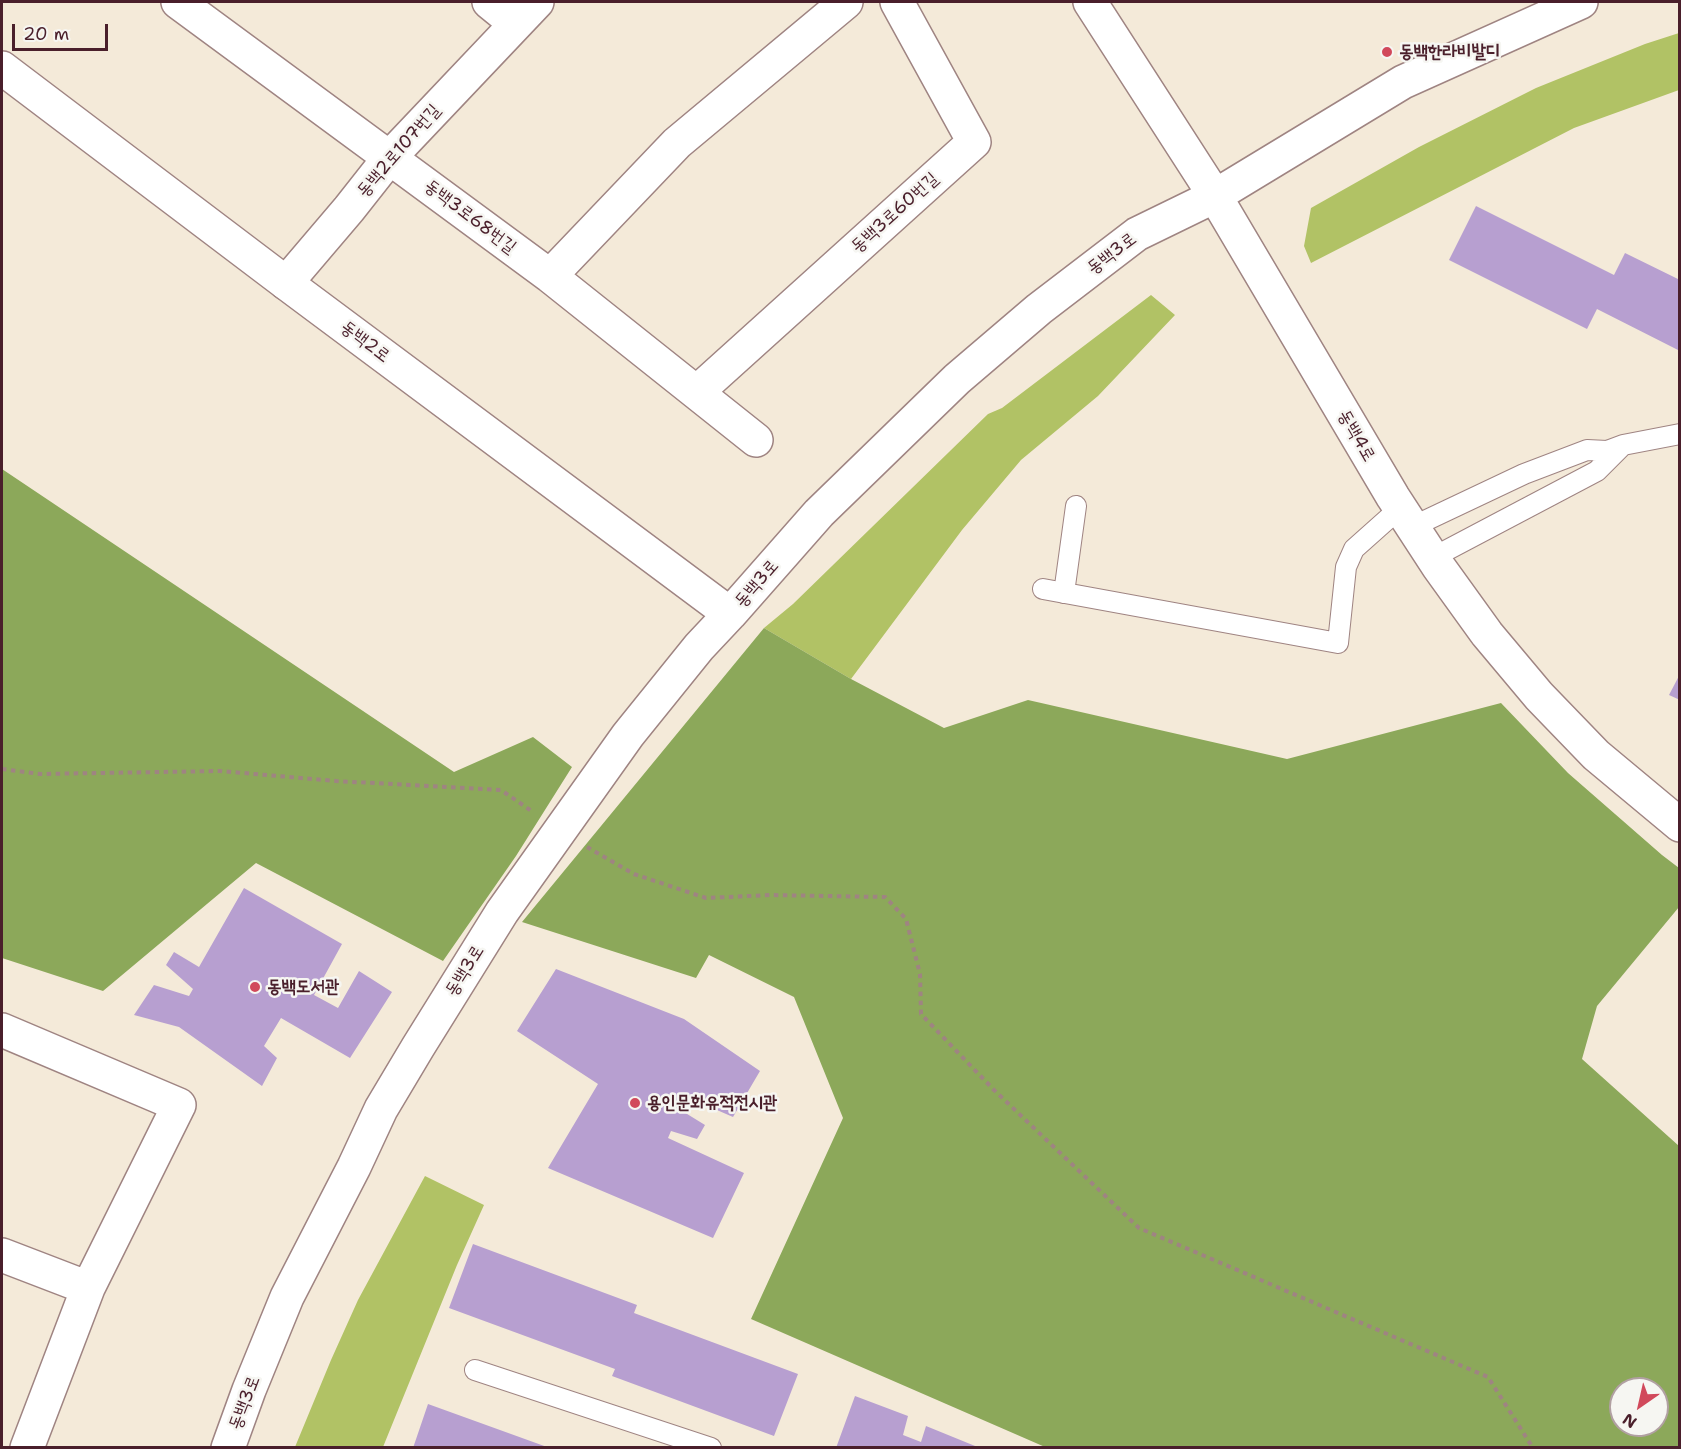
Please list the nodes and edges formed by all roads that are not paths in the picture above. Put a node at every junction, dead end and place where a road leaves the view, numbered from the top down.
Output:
1 (178, 2) edge
2 (489, 2) edge
3 (846, 2) edge
4 (897, 2) edge
5 (1090, 2) edge
6 (1581, 2) edge
7 (527, 13) edge
8 (2, 68) edge
9 (390, 158) junction
10 (1215, 196) junction
11 (549, 276) junction
12 (286, 282) junction
13 (698, 392) junction
14 (1680, 434) edge
15 (756, 440) dead end
16 (1623, 445) junction
17 (1076, 506) dead end
18 (1406, 518) junction
19 (1432, 558) junction
20 (1043, 589) dead end
21 (1065, 593) junction
22 (730, 614) junction
23 (1680, 825) edge
24 (4, 1036) edge
25 (2, 1255) edge
26 (88, 1288) junction
27 (475, 1370) dead end
28 (27, 1448) edge
29 (228, 1448) edge
30 (711, 1448) edge

1 - 9 street, 동백3로68번길
2 - 7 street, 동백2로107번길
3 - 11 street
4 - 13 street, 동백3로60번길
5 - 10 street, 동백4로
6 - 10 street, 동백3로
7 - 9 street, 동백2로107번길
8 - 12 street, 동백2로
9 - 11 street, 동백3로68번길
9 - 12 street, 동백2로107번길
10 - 18 street, 동백4로
10 - 22 street, 동백3로
11 - 13 street, 동백3로68번길
12 - 22 street, 동백2로
13 - 15 street, 동백3로68번길
14 - 16 lane
16 - 18 lane
16 - 19 lane
17 - 21 lane
18 - 19 street, 동백4로
18 - 21 lane
19 - 23 street, 동백4로
20 - 21 lane
22 - 29 street, 동백3로
24 - 26 street
25 - 26 street
26 - 28 street
27 - 30 lane

